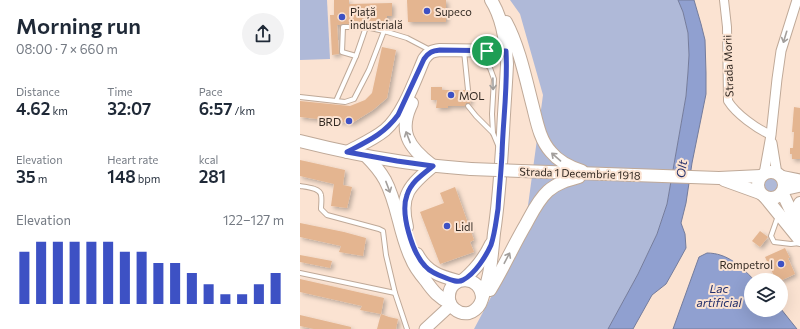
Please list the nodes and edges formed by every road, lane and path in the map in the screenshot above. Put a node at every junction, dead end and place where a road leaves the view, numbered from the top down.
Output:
1 (724, 0) edge
2 (797, 0) edge
3 (492, 1) edge
4 (500, 21) junction
5 (366, 27) junction
6 (384, 31) junction
7 (448, 50) junction
8 (464, 50) junction
9 (482, 51) junction
10 (506, 51) junction
11 (432, 52) junction
12 (356, 56) junction
13 (468, 90) dead end
14 (300, 97) edge
15 (336, 101) junction
16 (468, 106) dead end
17 (493, 133) junction
18 (770, 135) junction
19 (300, 141) edge
20 (347, 152) junction
21 (502, 153) junction
22 (366, 156) junction
23 (433, 166) junction
24 (590, 174) junction
25 (762, 175) junction
26 (779, 175) junction
27 (719, 178) junction
28 (800, 180) edge
29 (300, 186) edge
30 (800, 186) edge
31 (783, 191) junction
32 (762, 195) junction
33 (800, 203) edge
34 (778, 214) junction
35 (798, 230) edge
36 (494, 233) junction
37 (800, 240) edge
38 (800, 243) edge
39 (300, 273) edge
40 (461, 281) junction
41 (395, 293) junction
42 (481, 302) junction
43 (450, 304) junction
44 (407, 329) edge
45 (425, 329) edge

1 - 18 street, Strada Morii
2 -> 18 street
3 - 4 main road
24 -> 3 main road
4 - 9 main road
4 - 10 main road
5 - 6 lane
5 - 12 lane
5 - 12 lane
6 - 11 lane
6 - 15 lane
7 - 8 main road
7 - 11 main road
23 -> 7 main road
8 - 9 main road
8 - 13 lane
9 - 10 main road
9 -> 17 lane
10 - 21 main road
11 - 20 main road
12 - 15 lane
14 - 15 lane
16 - 17 lane
17 - 21 lane
18 - 25 street
18 - 26 street
19 - 20 main road, Strada 1 Decembrie 1918
20 - 22 main road, Strada 1 Decembrie 1918
21 - 36 main road
22 - 23 main road, Strada 1 Decembrie 1918
22 -> 43 main road
23 - 24 main road, Strada 1 Decembrie 1918, bridge
23 - 40 main road
24 - 27 main road, Strada 1 Decembrie 1918
42 -> 24 main road
25 - 26 main road
25 - 27 main road, Strada 1 Decembrie 1918
25 - 32 main road
26 - 28 main road
26 - 31 main road
27 - 32 main road, Strada 1 Decembrie 1918
29 - 41 lane
30 - 31 main road
31 - 32 main road
31 - 35 main road
32 - 34 main road
33 - 35 main road
34 - 37 main road
34 - 38 lane
36 - 40 main road
36 - 42 main road
39 - 41 lane
40 - 42 main road
40 - 43 main road
41 - 44 lane
42 - 43 main road
43 - 45 main road

